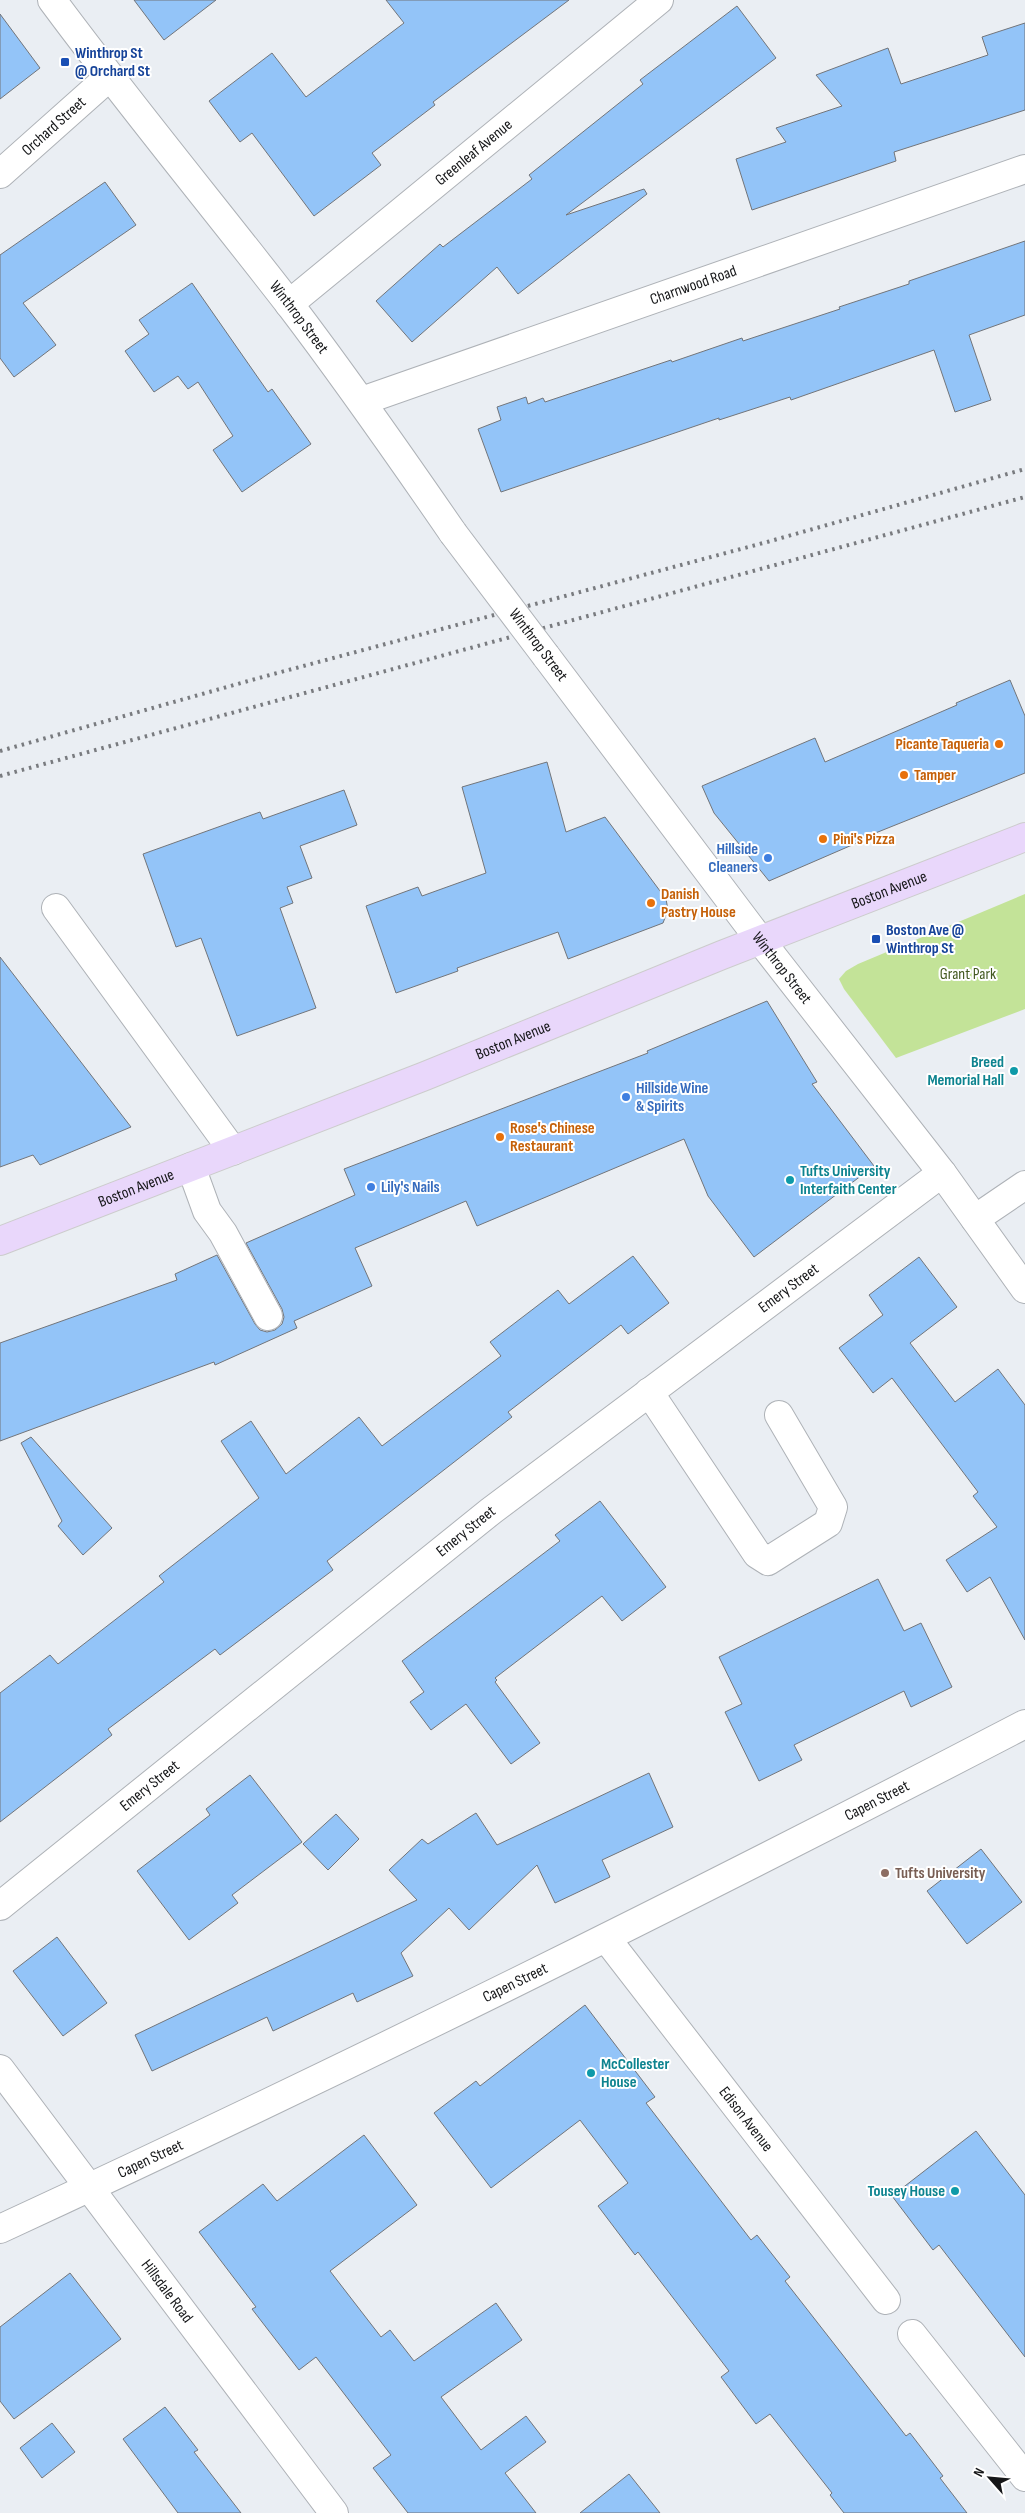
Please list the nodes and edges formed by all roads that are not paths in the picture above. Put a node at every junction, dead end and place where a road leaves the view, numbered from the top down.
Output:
1 (52, 0) edge
2 (659, 0) edge
3 (109, 77) junction
4 (1025, 169) edge
5 (0, 174) edge
6 (289, 304) junction
7 (362, 401) junction
8 (1025, 837) edge
9 (56, 908) dead end
10 (760, 940) junction
11 (233, 1151) junction
12 (191, 1167) junction
13 (942, 1173) junction
14 (1025, 1185) edge
15 (975, 1219) junction
16 (0, 1241) edge
17 (1025, 1289) edge
18 (268, 1316) dead end
19 (649, 1392) junction
20 (779, 1415) dead end
21 (1025, 1724) edge
22 (0, 1906) edge
23 (606, 1938) junction
24 (0, 2069) edge
25 (91, 2187) junction
26 (0, 2229) edge
27 (886, 2300) dead end
28 (912, 2334) dead end
29 (1025, 2477) edge
30 (334, 2513) edge

1 - 3 street, Winthrop Street
2 - 6 street, Greenleaf Avenue
3 - 5 street, Orchard Street
3 - 6 street, Winthrop Street
4 - 7 street, Charnwood Road
6 - 7 street, Winthrop Street
7 - 10 street, Winthrop Street, bridge
8 - 10 main road, Boston Avenue
9 - 11 street
10 - 11 main road, Boston Avenue
10 - 13 street, Winthrop Street
11 - 12 main road, Boston Avenue
12 - 16 main road, Boston Avenue
12 - 18 street
13 - 15 street, Winthrop Street
13 - 19 street, Emery Street
14 - 15 street
15 - 17 street, Winthrop Street
19 - 20 street
19 - 22 street, Emery Street
21 - 23 street, Capen Street
23 - 25 street, Capen Street
23 - 27 street, Edison Avenue
24 - 25 street, Hillsdale Road
25 - 26 street, Capen Street
25 - 30 street, Hillsdale Road
28 - 29 street

